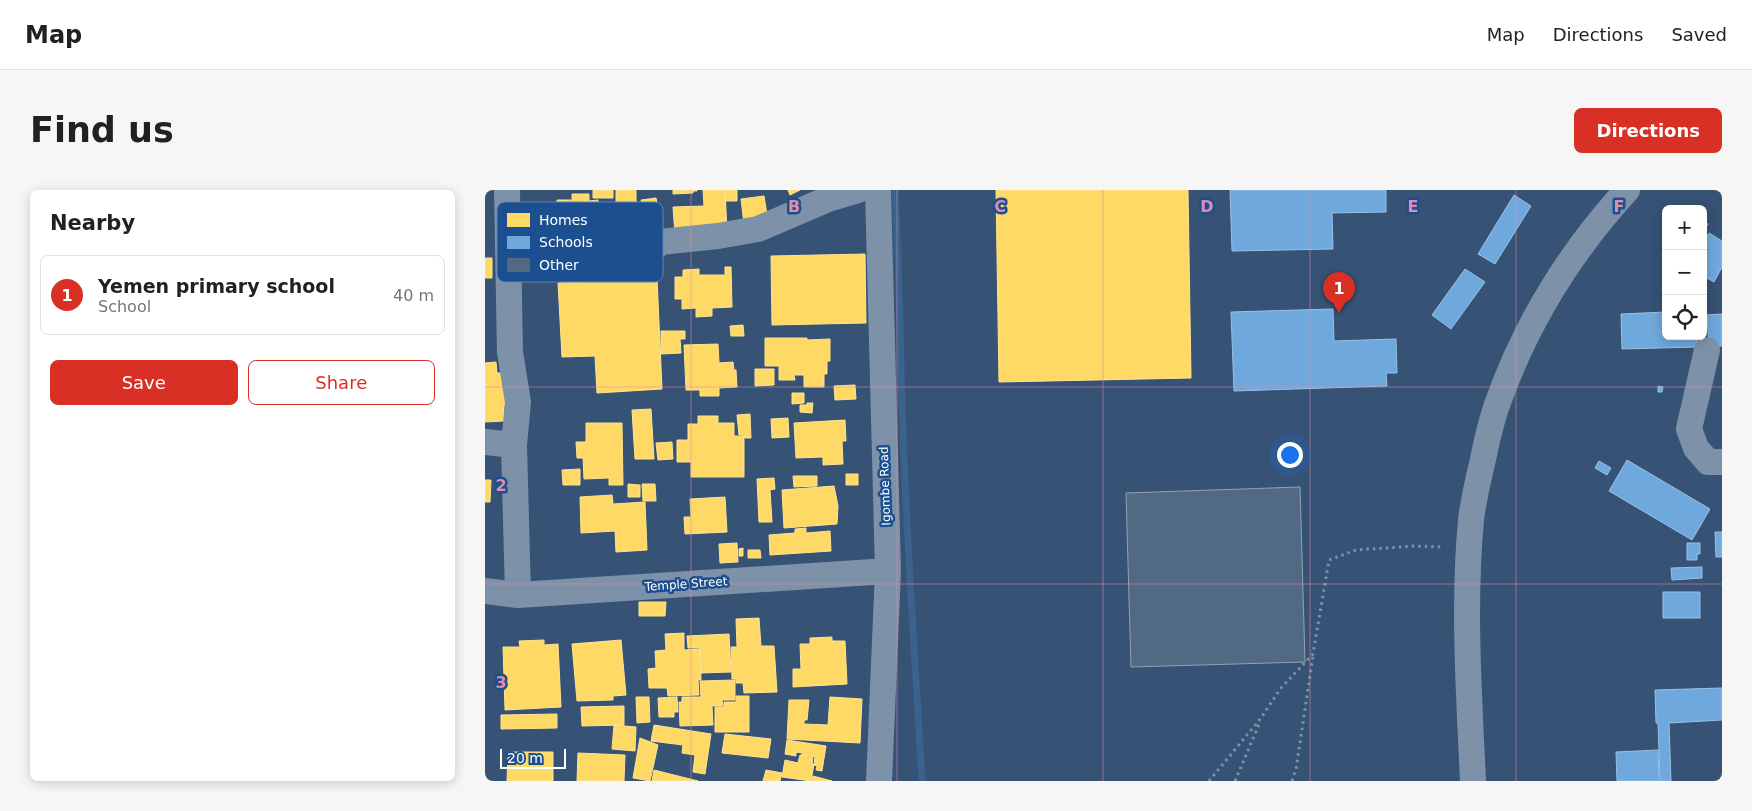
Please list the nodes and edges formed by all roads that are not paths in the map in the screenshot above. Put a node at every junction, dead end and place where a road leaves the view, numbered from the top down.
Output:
1 (858, 190) edge
2 (878, 190) edge
3 (1627, 190) edge
4 (663, 242) edge
5 (509, 282) edge
6 (1707, 350) dead end
7 (485, 442) edge
8 (514, 445) junction
9 (1722, 462) edge
10 (888, 571) junction
11 (485, 591) edge
12 (518, 595) junction
13 (879, 781) edge
14 (1473, 781) edge

1 - 4 street
2 - 10 street, Igombe Road
3 - 14 street
5 - 8 street
6 - 9 street
7 - 8 street
8 - 12 street
10 - 12 street, Temple Street
10 - 13 street, Igombe Road
11 - 12 street, Temple Street

